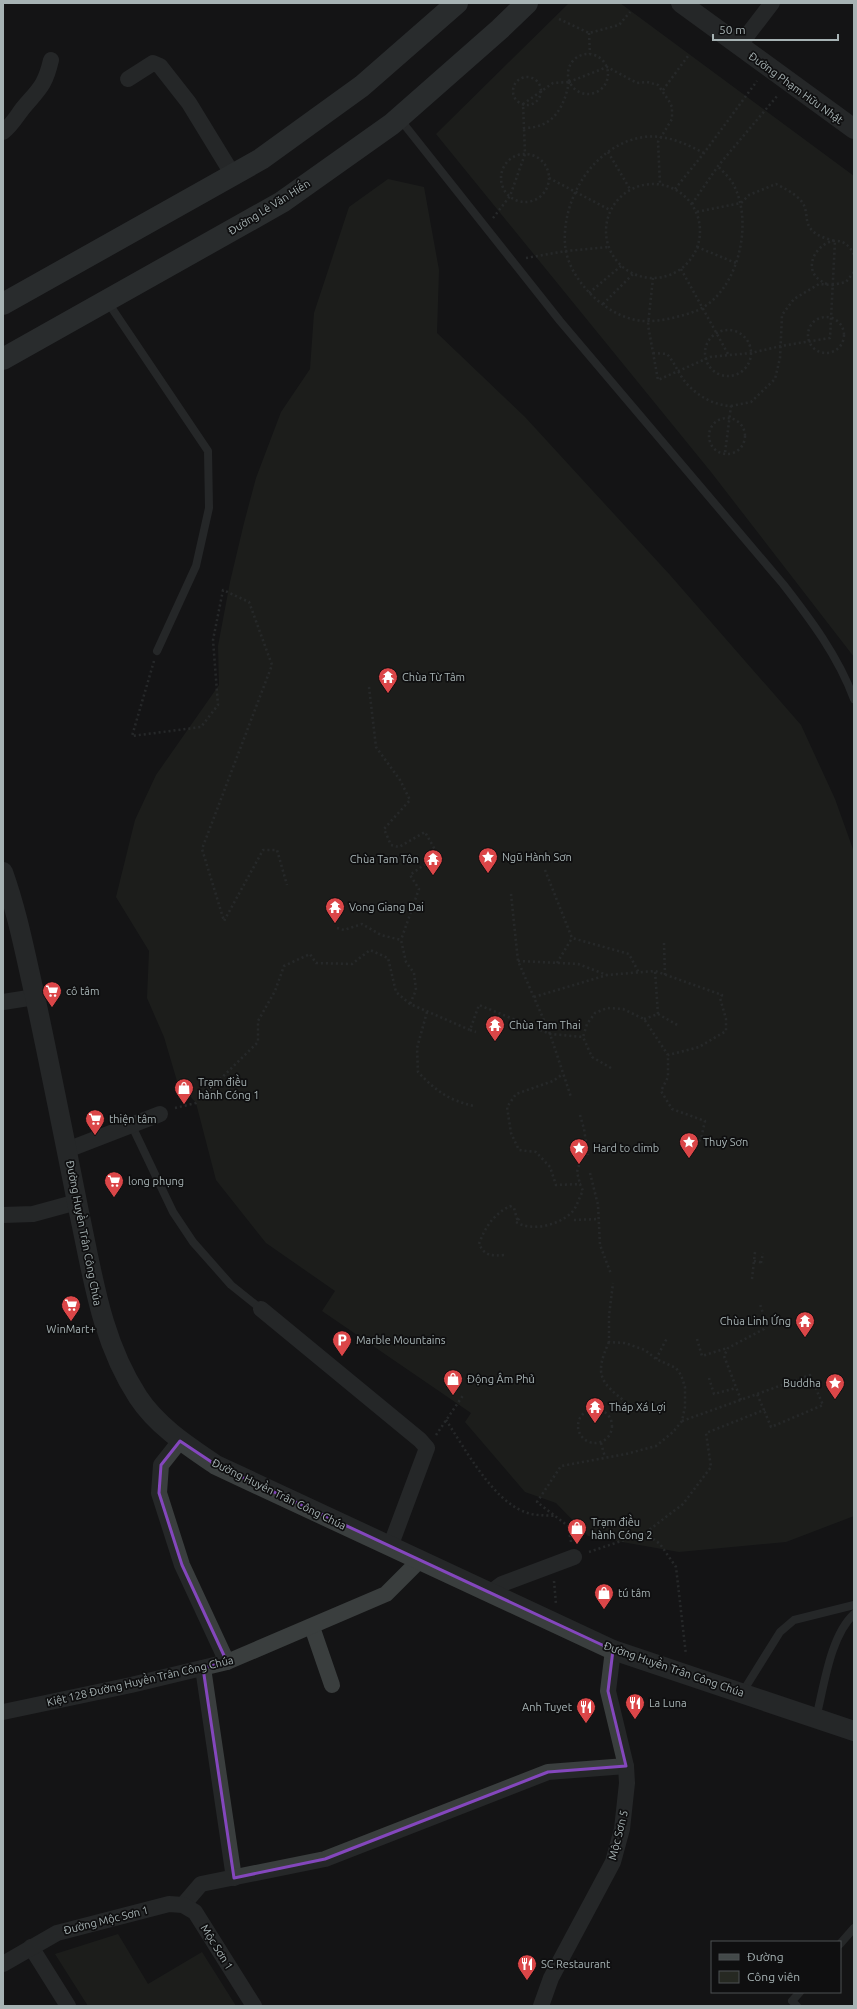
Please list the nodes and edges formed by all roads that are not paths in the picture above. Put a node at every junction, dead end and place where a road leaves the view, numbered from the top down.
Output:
1 (457, 3) edge
2 (528, 3) edge
3 (681, 3) edge
4 (772, 3) edge
5 (739, 46) junction
6 (51, 60) dead end
7 (128, 79) dead end
8 (399, 118) junction
9 (854, 129) edge
10 (3, 132) edge
11 (233, 175) junction
12 (107, 301) junction
13 (3, 304) edge
14 (3, 359) edge
15 (157, 651) road end
16 (854, 699) edge
17 (3, 872) edge
18 (35, 997) junction
19 (3, 1002) edge
20 (160, 1114) road end
21 (132, 1126) junction
22 (67, 1150) junction
23 (77, 1202) junction
24 (3, 1215) edge
25 (262, 1309) joint
26 (180, 1441) junction
27 (390, 1547) junction
28 (574, 1557) road end
29 (419, 1561) junction
30 (490, 1594) junction
31 (854, 1605) edge
32 (854, 1614) edge
33 (312, 1627) junction
34 (613, 1650) junction
35 (226, 1662) junction
36 (204, 1668) junction
37 (332, 1685) dead end
38 (742, 1693) junction
39 (3, 1712) edge
40 (816, 1718) junction
41 (854, 1731) edge
42 (626, 1766) junction
43 (234, 1878) junction
44 (176, 1905) junction
45 (854, 1928) edge
46 (841, 1943) edge
47 (31, 1947) junction
48 (3, 1964) edge
49 (799, 1993) edge
50 (68, 2006) edge
51 (254, 2006) edge
52 (541, 2006) edge
53 (797, 2006) edge

1 - 11 main road
2 - 8 main road, Đường Lê Văn Hiến
3 - 5 street, Đường Phạm Hữu Nhật
4 - 5 street
5 - 9 street, Đường Phạm Hữu Nhật
6 - 10 street
7 - 11 street
8 - 12 main road, Đường Lê Văn Hiến
8 - 16 lane
11 - 13 main road
12 - 14 main road, Đường Lê Văn Hiến
12 - 15 lane
17 - 18 street, Đường Huyền Trân Công Chúa
18 - 19 street
18 - 22 street, Đường Huyền Trân Công Chúa
20 - 21 street
21 - 22 street
21 - 25 lane
22 - 23 street, Đường Huyền Trân Công Chúa
23 - 24 street
23 - 26 street, Đường Huyền Trân Công Chúa
25 - 27 street
26 - 27 street, Đường Huyền Trân Công Chúa
26 - 35 street
27 - 29 street, Đường Huyền Trân Công Chúa
28 - 30 street
29 - 30 street, Đường Huyền Trân Công Chúa
29 - 33 street, Kiệt 128 Đường Huyền Trân Công Chúa
30 - 34 street, Đường Huyền Trân Công Chúa
31 - 38 lane
32 - 40 lane
33 - 35 street, Kiệt 128 Đường Huyền Trân Công Chúa
33 - 37 street
34 - 38 street, Đường Huyền Trân Công Chúa
34 - 42 street, Mộc Sơn 5
35 - 36 street, Kiệt 128 Đường Huyền Trân Công Chúa
36 - 39 street, Kiệt 128 Đường Huyền Trân Công Chúa
36 - 43 street
38 - 40 street, Đường Huyền Trân Công Chúa
40 - 41 street, Đường Huyền Trân Công Chúa
42 - 43 street
42 - 52 street, Mộc Sơn 5
43 - 44 street
44 - 47 street, Đường Mộc Sơn 1
44 - 51 street, Mộc Sơn 1
45 - 46 lane
47 - 48 street, Đường Mộc Sơn 1
47 - 50 street
49 - 53 lane

